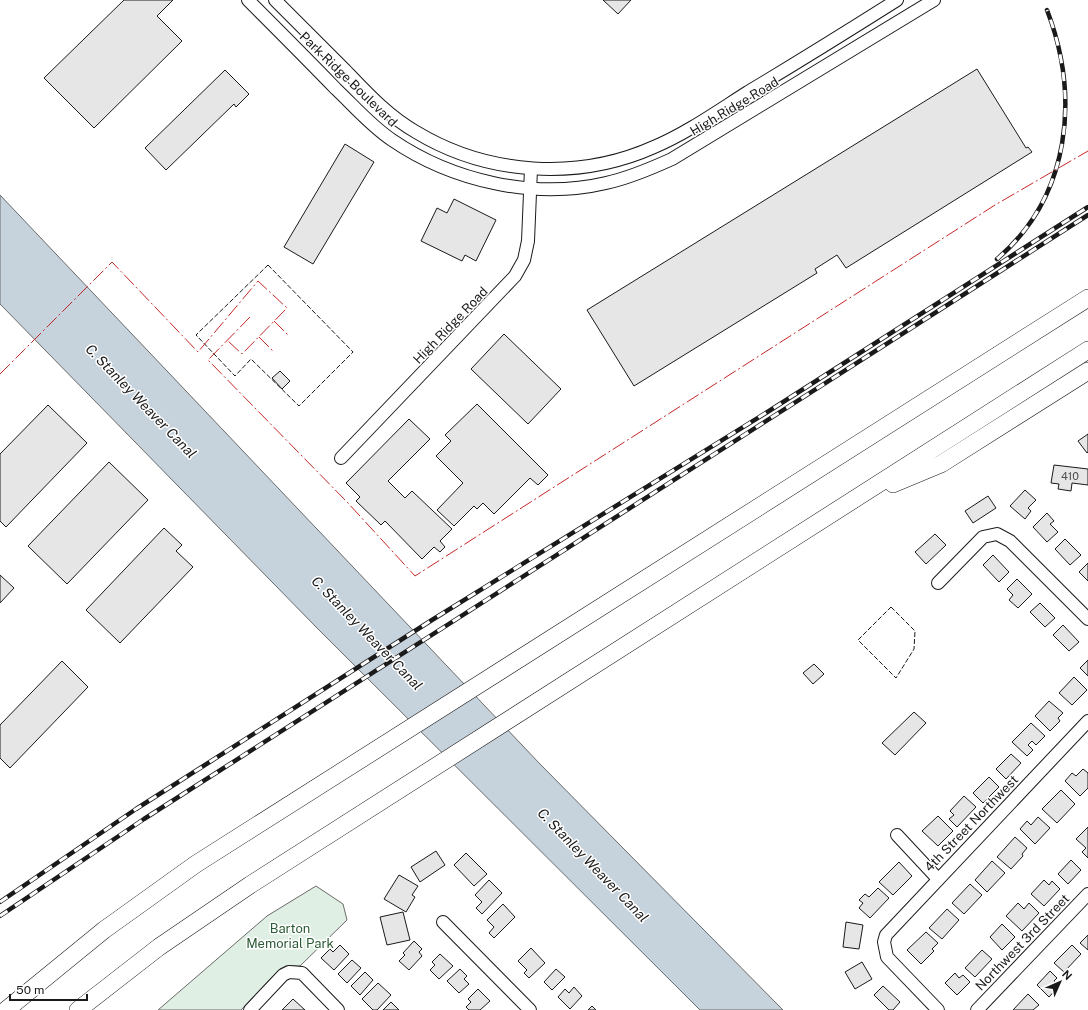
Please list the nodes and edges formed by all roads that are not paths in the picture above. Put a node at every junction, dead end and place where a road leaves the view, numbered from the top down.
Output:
1 (248, 0) edge
2 (275, 0) edge
3 (898, 0) edge
4 (934, 0) edge
5 (850, 29) junction
6 (859, 46) junction
7 (371, 96) junction
8 (357, 110) junction
9 (649, 149) junction
10 (656, 166) junction
11 (531, 169) junction
12 (532, 188) junction
13 (1088, 298) edge
14 (1088, 350) edge
15 (1088, 371) edge
16 (341, 458) dead end
17 (850, 502) junction
18 (938, 583) dead end
19 (1088, 619) edge
20 (1088, 721) edge
21 (897, 835) dead end
22 (938, 879) junction
23 (1088, 894) edge
24 (443, 922) dead end
25 (100, 993) junction
26 (6, 1010) edge
27 (78, 1010) edge
28 (86, 1010) edge
29 (250, 1010) edge
30 (338, 1010) edge
31 (530, 1010) edge
32 (938, 1010) edge
33 (977, 1010) edge

1 - 8 street, Park Ridge Boulevard
2 - 7 street, Park Ridge Boulevard
3 - 5 street, High Ridge Road
4 - 6 street, High Ridge Road
5 - 6 street
5 - 9 street, High Ridge Road
6 - 10 street, High Ridge Road
7 - 8 street
7 - 11 street, Park Ridge Boulevard
8 - 12 street, Park Ridge Boulevard
9 - 10 street
9 - 11 street, High Ridge Road
10 - 12 street, High Ridge Road
11 - 12 street, High Ridge Road
12 - 16 street, High Ridge Road
13 - 26 highway
14 - 17 highway
15 - 17 highway
17 - 25 highway
18 - 19 street
20 - 22 street, 4th Street Northwest
21 - 22 street
22 - 32 street, 4th Street Northwest
23 - 33 street, Northwest 3rd Street
24 - 31 street
25 - 27 highway
25 - 28 highway
29 - 30 street

